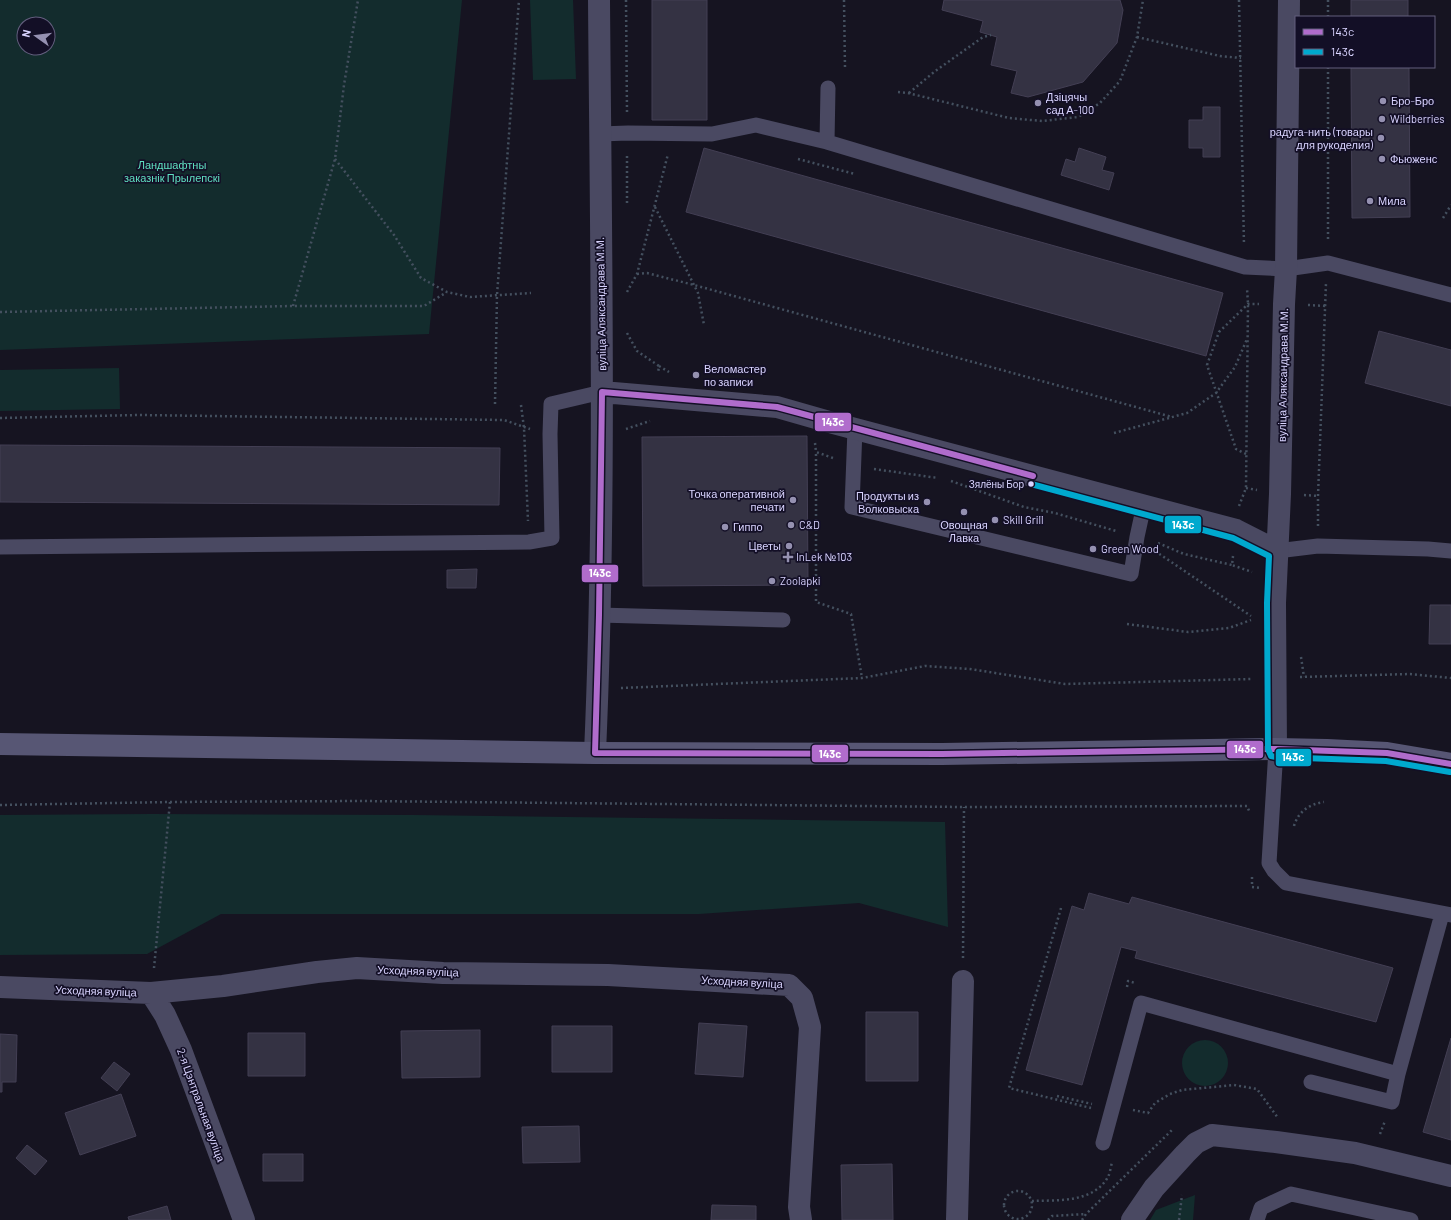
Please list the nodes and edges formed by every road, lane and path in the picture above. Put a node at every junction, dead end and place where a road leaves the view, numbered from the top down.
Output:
1 (358, 0) edge
2 (519, 0) edge
3 (598, 0) edge
4 (844, 0) edge
5 (1143, 0) edge
6 (1239, 0) edge
7 (1289, 0) edge
8 (1328, 0) edge
9 (1328, 16) edge
10 (991, 35) dead end
11 (1137, 37) junction
12 (1240, 58) junction
13 (845, 68) dead end
14 (1328, 68) edge
15 (828, 88) dead end
16 (898, 92) dead end
17 (908, 93) junction
18 (673, 133) junction
19 (600, 134) junction
20 (827, 142) junction
21 (793, 157) dead end
22 (335, 159) junction
23 (859, 176) dead end
24 (1451, 205) edge
25 (655, 207) junction
26 (1443, 218) dead end
27 (1328, 263) junction
28 (1245, 267) junction
29 (1286, 269) junction
30 (638, 274) junction
31 (694, 285) junction
32 (1241, 286) dead end
33 (1247, 290) junction
34 (447, 292) junction
35 (531, 293) dead end
36 (498, 295) junction
37 (1451, 296) edge
38 (627, 298) dead end
39 (1248, 304) junction
40 (293, 306) junction
41 (0, 312) edge
42 (704, 325) dead end
43 (626, 332) dead end
44 (1248, 337) junction
45 (602, 392) junction
46 (1216, 393) junction
47 (656, 397) junction
48 (495, 404) dead end
49 (521, 405) dead end
50 (1172, 417) junction
51 (0, 418) edge
52 (524, 428) junction
53 (855, 429) junction
54 (1114, 433) dead end
55 (550, 434) junction
56 (1246, 454) junction
57 (1144, 505) junction
58 (1236, 530) junction
59 (529, 542) junction
60 (1318, 546) junction
61 (0, 547) edge
62 (1149, 547) dead end
63 (1277, 551) junction
64 (1451, 551) edge
65 (1257, 574) dead end
66 (851, 614) dead end
67 (600, 616) junction
68 (782, 620) dead end
69 (1127, 624) dead end
70 (1301, 656) dead end
71 (1276, 677) junction
72 (1304, 677) junction
73 (862, 678) junction
74 (1451, 678) edge
75 (598, 688) junction
76 (0, 744) edge
77 (1276, 749) junction
78 (595, 753) junction
79 (1451, 764) edge
80 (170, 802) junction
81 (1324, 802) dead end
82 (0, 805) edge
83 (964, 806) junction
84 (1271, 835) junction
85 (1252, 872) dead end
86 (1267, 890) dead end
87 (1061, 908) dead end
88 (1447, 914) edge
89 (963, 981) joint
90 (1136, 983) dead end
91 (0, 987) edge
92 (1126, 988) dead end
93 (151, 993) junction
94 (1398, 1074) junction
95 (1311, 1082) dead end
96 (1057, 1096) dead end
97 (1095, 1105) dead end
98 (1110, 1114) junction
99 (1103, 1143) dead end
100 (1451, 1176) edge
101 (1032, 1201) joint
102 (244, 1220) edge
103 (801, 1220) edge
104 (956, 1220) edge
105 (1048, 1220) edge
106 (1082, 1220) edge
107 (1132, 1220) edge
108 (1257, 1220) edge
109 (1411, 1220) edge

1 - 22 path
2 - 36 path
3 - 19 street, вуліца Аляксандрава М.М.
4 - 13 path
5 - 11 path
6 - 12 path
7 - 29 street, вуліца Аляксандрава М.М.
8 - 9 path
10 - 17 path
11 - 12 path
11 - 17 path
12 - 28 path
14 - 27 path
15 - 20 lane
16 - 17 path
18 - 19 lane
18 - 20 lane
18 - 25 path
19 - 45 street, вуліца Аляксандрава М.М.
20 - 28 lane
21 - 23 path
22 - 34 path
22 - 40 path
24 - 26 path
25 - 30 path
25 - 31 path
27 - 29 lane
27 - 37 lane
27 - 60 path
28 - 29 lane
28 - 33 path
29 - 63 street, вуліца Аляксандрава М.М.
30 - 31 path
30 - 38 path
31 - 42 path
31 - 50 path
32 - 33 path
33 - 39 path
34 - 36 path
34 - 40 path
35 - 36 path
36 - 48 path
39 - 44 path
39 - 46 path
40 - 41 path
43 - 47 path
44 - 46 path
44 - 56 path
45 - 47 street
45 - 55 lane
45 - 67 street, вуліца Аляксандрава М.М.
46 - 50 path
46 - 56 path
47 - 53 street
49 - 52 path
50 - 54 path
51 - 52 path
52 - 55 path
52 - 59 path
53 - 57 street
53 - 57 lane
55 - 59 lane
56 - 58 path
57 - 58 street
58 - 63 street
58 - 65 path
59 - 61 lane
60 - 63 lane
60 - 64 lane
62 - 69 path
63 - 71 street, вуліца Аляксандрава М.М.
66 - 73 path
67 - 68 lane
67 - 75 street, вуліца Аляксандрава М.М.
70 - 72 path
71 - 72 path
71 - 73 path
71 - 77 street, вуліца Аляксандрава М.М.
72 - 74 path
73 - 75 path
75 - 78 street, вуліца Аляксандрава М.М.
76 - 78 main road
77 - 78 main road
77 - 79 main road
77 - 84 lane
80 - 82 path
80 - 83 path
80 - 93 path
81 - 84 path
83 - 84 path
83 - 89 path
84 - 88 lane
85 - 86 path
87 - 98 path
88 - 94 lane
89 - 104 street
90 - 92 path
91 - 93 street, Усходняя вуліца
93 - 102 street, 2-я Цэнтральная вуліца
93 - 103 street, Усходняя вуліца
94 - 95 lane
94 - 98 lane
96 - 97 path
98 - 99 lane
100 - 107 street
101 - 101 path
105 - 106 path
108 - 109 lane

